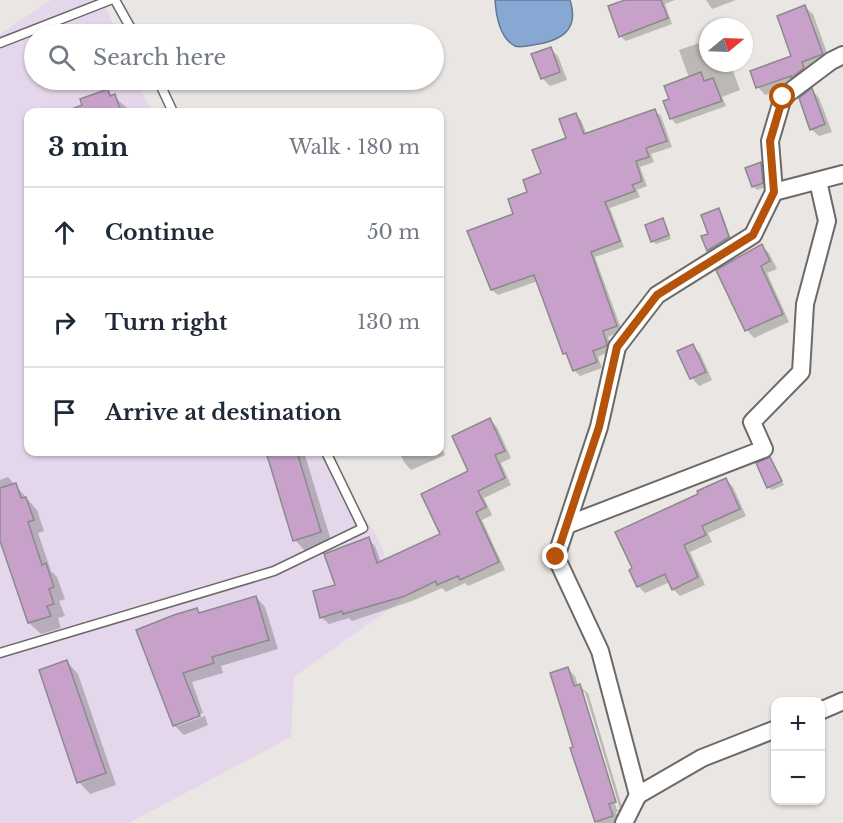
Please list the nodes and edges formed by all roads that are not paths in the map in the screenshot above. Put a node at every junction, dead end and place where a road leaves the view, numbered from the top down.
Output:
1 (110, 0) edge
2 (115, 0) edge
3 (49, 24) edge
4 (128, 24) edge
5 (24, 34) edge
6 (0, 43) edge
7 (843, 55) edge
8 (163, 90) edge
9 (171, 108) edge
10 (843, 174) edge
11 (818, 181) junction
12 (774, 192) junction
13 (328, 456) edge
14 (567, 525) junction
15 (0, 654) edge
16 (843, 701) edge
17 (825, 709) edge
18 (771, 731) edge
19 (638, 795) junction
20 (624, 823) edge

1 - 3 lane
2 - 4 lane
5 - 6 lane
7 - 12 street
8 - 9 lane
10 - 11 street
11 - 12 street
11 - 14 street
12 - 14 street
13 - 15 lane
14 - 19 street
16 - 17 street
18 - 19 street
19 - 20 street

